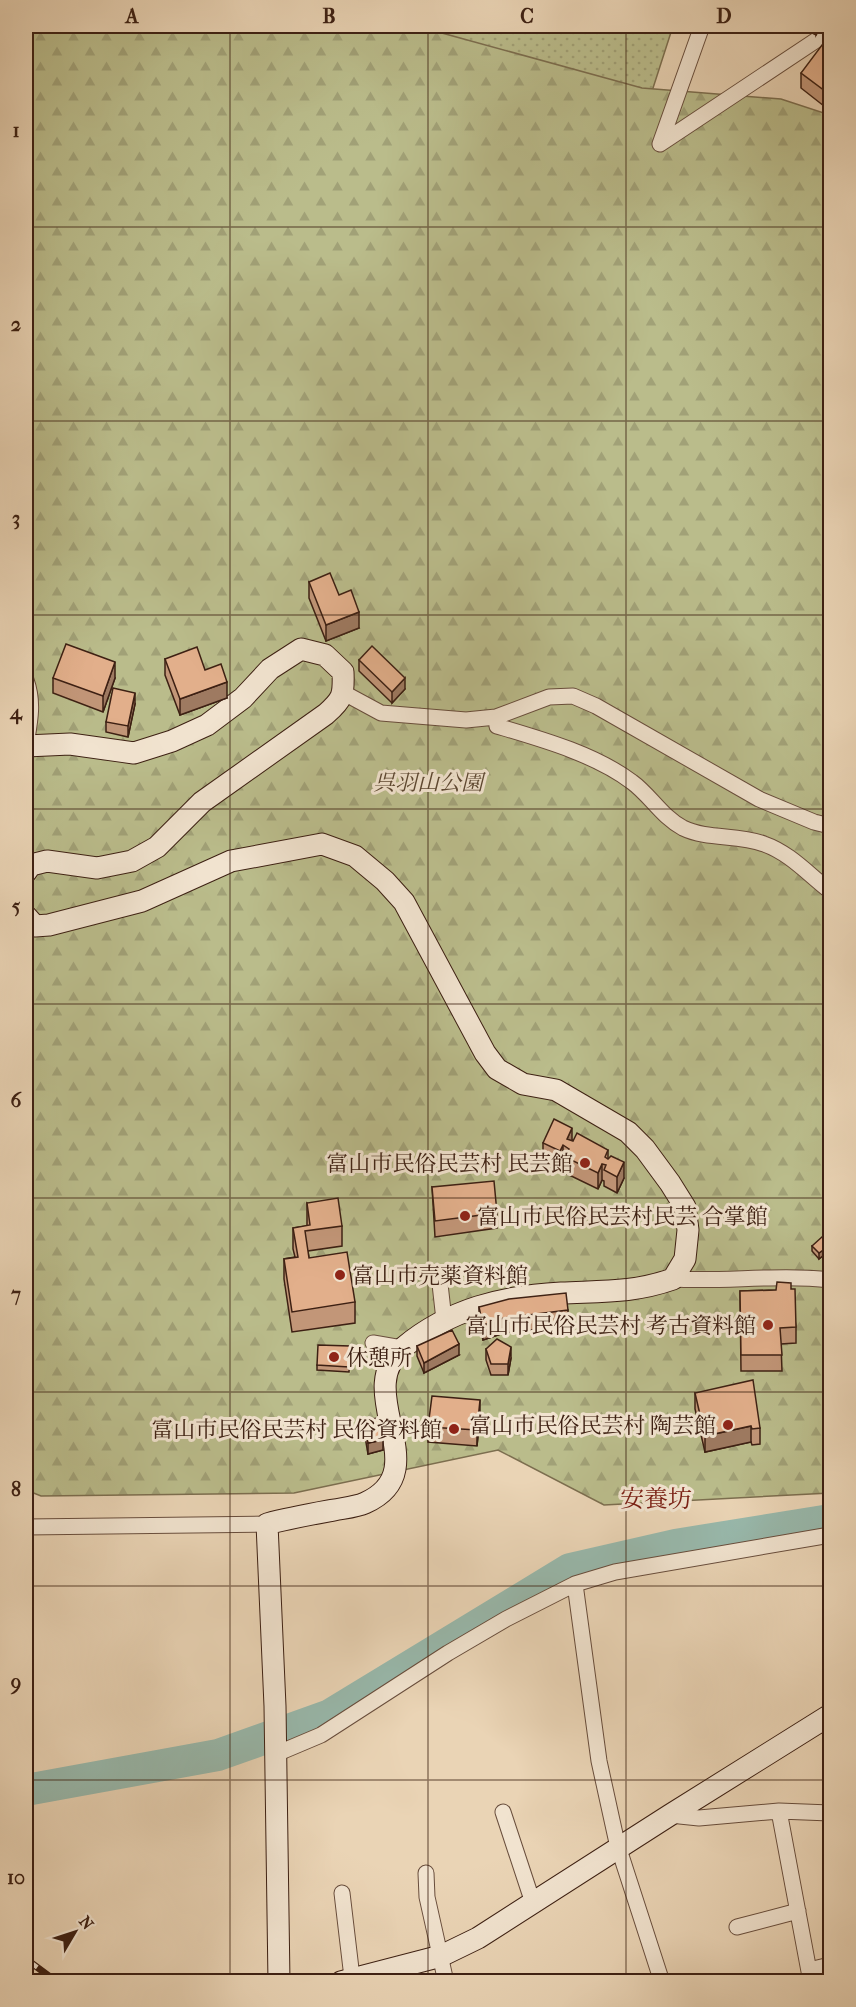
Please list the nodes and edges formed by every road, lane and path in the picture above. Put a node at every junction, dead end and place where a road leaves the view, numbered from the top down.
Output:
1 (702, 26) edge
2 (831, 31) edge
3 (26, 680) edge
4 (344, 693) junction
5 (496, 717) junction
6 (26, 745) edge
7 (831, 826) edge
8 (26, 872) edge
9 (831, 891) edge
10 (26, 916) edge
11 (673, 1279) junction
12 (831, 1280) edge
13 (440, 1284) dead end
14 (444, 1320) junction
15 (373, 1343) dead end
16 (402, 1348) junction
17 (267, 1524) junction
18 (26, 1527) edge
19 (831, 1535) edge
20 (575, 1584) junction
21 (831, 1715) edge
22 (276, 1754) junction
23 (779, 1811) junction
24 (503, 1812) dead end
25 (831, 1813) edge
26 (670, 1815) junction
27 (618, 1848) junction
28 (426, 1873) dead end
29 (342, 1893) dead end
30 (533, 1903) junction
31 (798, 1911) junction
32 (737, 1927) dead end
33 (441, 1956) junction
34 (831, 1965) edge
35 (810, 1976) edge
36 (346, 1980) edge
37 (279, 1982) edge
38 (446, 1982) edge
39 (662, 1982) edge

1 - 2 street
3 - 6 street
4 - 5 street
4 - 6 street
4 - 8 street
5 - 7 street
5 - 9 street
10 - 11 street
11 - 12 street
11 - 14 street
13 - 14 street
14 - 16 street
15 - 16 street
16 - 17 street
17 - 18 street
17 - 22 street
19 - 20 street
20 - 22 street
20 - 27 street
21 - 26 street
22 - 37 street
23 - 25 street
23 - 26 street
23 - 31 street
24 - 30 street
26 - 27 street
27 - 30 street
27 - 39 street
28 - 33 street
29 - 36 street
30 - 33 street
31 - 32 street
31 - 35 street
33 - 36 street
33 - 38 street
34 - 35 street

